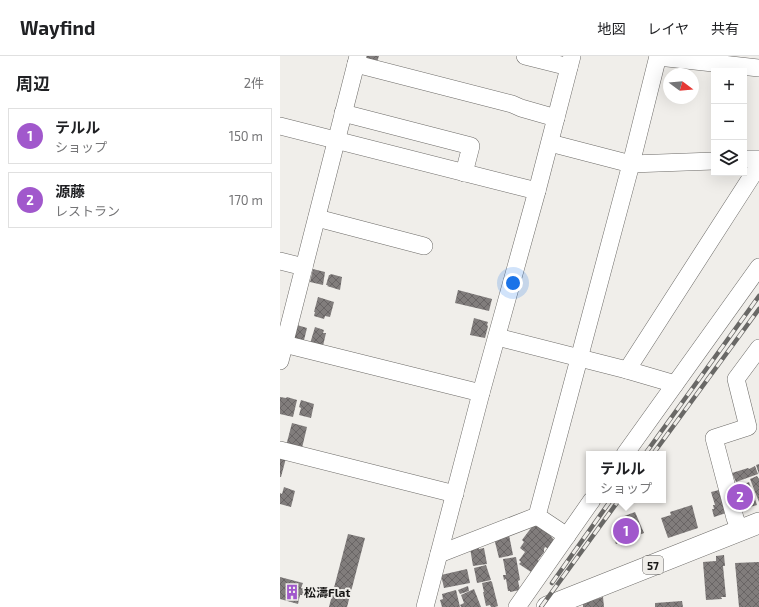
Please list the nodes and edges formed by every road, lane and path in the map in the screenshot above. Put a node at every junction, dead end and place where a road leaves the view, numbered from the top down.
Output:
1 (525, 56) edge
2 (658, 57) edge
3 (357, 60) edge
4 (571, 62) edge
5 (756, 64) edge
6 (343, 113) junction
7 (556, 118) junction
8 (280, 126) edge
9 (336, 141) junction
10 (550, 143) junction
11 (759, 158) edge
12 (747, 159) edge
13 (711, 160) edge
14 (630, 164) junction
15 (759, 165) edge
16 (464, 173) junction
17 (537, 191) junction
18 (317, 218) junction
19 (424, 246) dead end
20 (280, 261) edge
21 (304, 267) junction
22 (759, 267) edge
23 (497, 336) junction
24 (284, 344) junction
25 (759, 348) edge
26 (579, 358) junction
27 (280, 362) edge
28 (627, 370) junction
29 (675, 384) junction
30 (481, 393) junction
31 (280, 450) edge
32 (627, 451) edge
33 (455, 494) junction
34 (590, 503) edge
35 (537, 516) junction
36 (759, 523) edge
37 (740, 531) junction
38 (567, 536) junction
39 (439, 554) junction
40 (425, 607) edge
41 (517, 607) edge
42 (547, 607) edge

1 - 4 street
2 - 5 street
2 - 14 street
3 - 6 street
3 - 7 street
4 - 7 street
6 - 9 street
6 - 16 street
7 - 10 street
8 - 9 street
9 - 16 street
9 - 18 street
10 - 14 street
10 - 17 street
11 - 12 street
13 - 14 street
14 - 26 street
15 - 28 street
16 - 17 street
17 - 23 street
18 - 19 street
18 - 21 street
20 - 21 street
21 - 24 street
22 - 29 street
23 - 26 street
23 - 30 street
24 - 27 street
24 - 30 street
25 - 37 street
26 - 28 street
26 - 35 street
28 - 29 street
29 - 32 street
30 - 33 street
31 - 33 street
33 - 39 street
34 - 38 street
35 - 38 street
35 - 39 street
36 - 37 main road, 57
37 - 42 main road, 57
38 - 41 street
39 - 40 street

